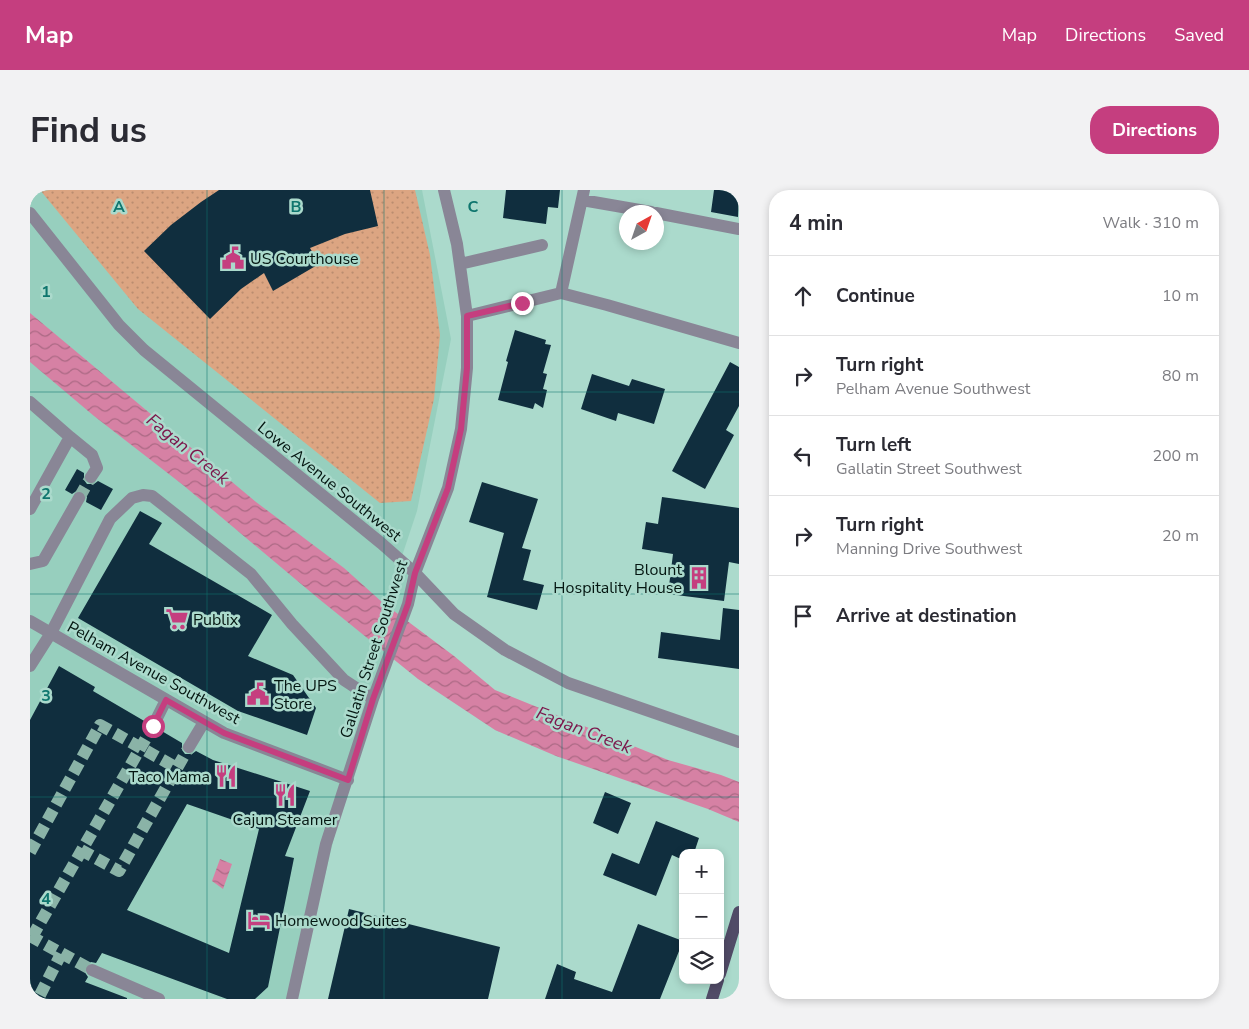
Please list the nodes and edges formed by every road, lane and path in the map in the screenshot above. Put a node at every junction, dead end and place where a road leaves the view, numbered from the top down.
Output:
1 (444, 190) edge
2 (583, 195) edge
3 (623, 205) edge
4 (30, 213) edge
5 (664, 215) edge
6 (739, 229) edge
7 (542, 245) dead end
8 (460, 264) junction
9 (561, 293) junction
10 (467, 316) junction
11 (739, 343) edge
12 (30, 402) edge
13 (70, 437) junction
14 (91, 477) tunnel mouth
15 (79, 498) tunnel mouth
16 (30, 510) edge
17 (30, 564) edge
18 (415, 573) junction
19 (30, 621) edge
20 (51, 633) junction
21 (30, 666) edge
22 (373, 699) junction
23 (166, 700) junction
24 (204, 722) junction
25 (153, 726) tunnel mouth
26 (739, 742) edge
27 (189, 747) tunnel mouth
28 (348, 780) junction
29 (739, 912) edge
30 (724, 961) edge
31 (92, 970) tunnel mouth
32 (717, 984) edge
33 (159, 999) edge
34 (292, 999) edge
35 (712, 999) edge

1 - 8 street, Gallatin Street Southwest
2 - 3 street
2 - 9 street
4 - 18 street, Lowe Avenue Southwest
5 - 6 street
7 - 8 street
8 - 10 street, Gallatin Street Southwest
9 - 10 street
9 - 11 street
10 - 18 street, Gallatin Street Southwest
12 - 13 street
13 - 14 street
13 - 16 street
15 - 17 street
18 - 22 street, Gallatin Street Southwest
18 - 26 street, Lowe Avenue Southwest
19 - 20 street, Pelham Avenue Southwest
20 - 21 street
20 - 22 street
20 - 23 street, Pelham Avenue Southwest
22 - 28 street, Gallatin Street Southwest
23 - 24 street, Pelham Avenue Southwest
23 - 25 street
24 - 27 street
24 - 28 street, Pelham Avenue Southwest
28 - 34 street, Gallatin Street Southwest
29 - 30 main road
31 - 33 street
32 - 35 main road

